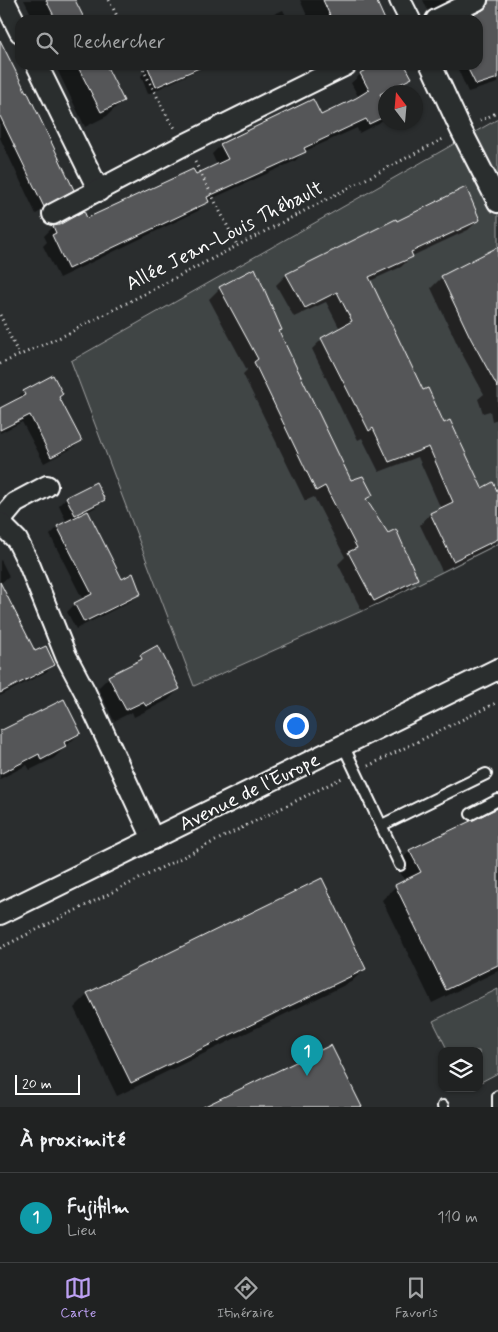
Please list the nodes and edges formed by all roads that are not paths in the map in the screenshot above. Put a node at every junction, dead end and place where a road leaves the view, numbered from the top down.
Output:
1 (4, 0) edge
2 (400, 0) edge
3 (477, 0) edge
4 (408, 15) edge
5 (446, 15) edge
6 (15, 22) edge
7 (38, 70) edge
8 (336, 70) edge
9 (434, 70) edge
10 (98, 190) junction
11 (498, 202) edge
12 (53, 214) dead end
13 (48, 486) dead end
14 (0, 522) edge
15 (498, 669) edge
16 (343, 745) junction
17 (486, 774) dead end
18 (498, 800) edge
19 (471, 814) dead end
20 (382, 826) junction
21 (153, 838) junction
22 (400, 865) dead end
23 (0, 914) edge
24 (498, 1096) edge
25 (498, 1107) edge

1 - 6 street
2 - 4 street
3 - 5 street
7 - 10 street
8 - 10 street
9 - 11 street
10 - 12 street
13 - 14 street
14 - 21 street
15 - 16 street, Avenue de l'Europe
16 - 20 lane
16 - 21 street, Avenue de l'Europe
17 - 20 lane
18 - 19 lane
20 - 22 lane
21 - 23 street, Avenue de l'Europe
24 - 25 lane

